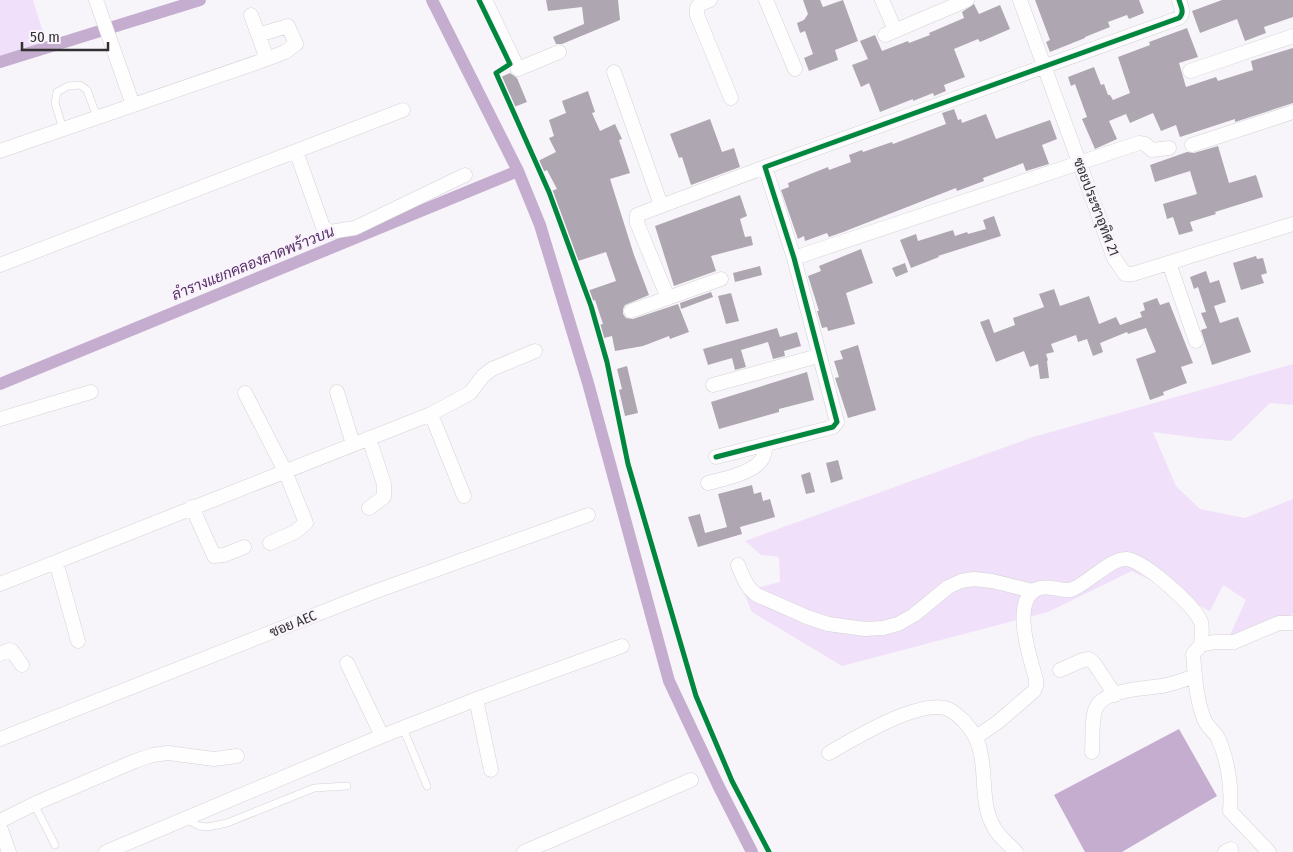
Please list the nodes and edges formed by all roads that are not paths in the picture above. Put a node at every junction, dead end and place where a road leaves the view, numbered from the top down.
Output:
1 (96, 0) edge
2 (486, 0) edge
3 (710, 0) edge
4 (766, 0) edge
5 (882, 0) edge
6 (967, 0) edge
7 (1020, 0) edge
8 (1179, 0) edge
9 (251, 15) dead end
10 (258, 35) junction
11 (1293, 36) edge
12 (559, 52) dead end
13 (267, 59) junction
14 (1045, 66) junction
15 (795, 69) dead end
16 (1190, 71) dead end
17 (614, 72) dead end
18 (731, 98) dead end
19 (133, 105) junction
20 (403, 110) dead end
21 (1293, 112) edge
22 (97, 117) junction
23 (63, 129) junction
24 (1192, 145) dead end
25 (1169, 148) dead end
26 (0, 151) edge
27 (296, 151) junction
28 (1079, 164) junction
29 (765, 167) junction
30 (465, 175) dead end
31 (661, 205) junction
32 (1293, 224) edge
33 (794, 258) junction
34 (1169, 263) junction
35 (0, 265) edge
36 (721, 279) dead end
37 (668, 298) junction
38 (631, 311) dead end
39 (1196, 341) dead end
40 (535, 351) dead end
41 (818, 356) junction
42 (713, 385) dead end
43 (92, 392) dead end
44 (337, 392) dead end
45 (245, 393) dead end
46 (431, 414) junction
47 (0, 419) edge
48 (369, 438) junction
49 (353, 444) junction
50 (766, 444) junction
51 (716, 457) dead end
52 (284, 471) junction
53 (708, 483) dead end
54 (464, 496) dead end
55 (192, 507) junction
56 (369, 508) dead end
57 (588, 515) dead end
58 (270, 543) dead end
59 (244, 547) dead end
60 (56, 562) junction
61 (738, 564) dead end
62 (0, 584) edge
63 (1033, 591) junction
64 (1293, 623) edge
65 (78, 641) dead end
66 (1201, 645) junction
67 (622, 646) dead end
68 (0, 654) edge
69 (348, 663) dead end
70 (22, 665) dead end
71 (1060, 670) dead end
72 (1195, 676) junction
73 (1115, 695) junction
74 (476, 699) junction
75 (403, 728) junction
76 (382, 736) junction
77 (976, 737) junction
78 (0, 738) edge
79 (1092, 752) dead end
80 (829, 753) dead end
81 (237, 756) dead end
82 (491, 770) dead end
83 (691, 780) dead end
84 (347, 786) dead end
85 (427, 786) dead end
86 (34, 804) junction
87 (186, 818) junction
88 (0, 821) edge
89 (0, 828) edge
90 (55, 845) dead end
91 (9, 852) edge
92 (106, 852) edge
93 (524, 852) edge
94 (1016, 852) edge
95 (1269, 852) edge

1 - 19 street
2 - 12 street
3 - 18 street
4 - 15 street
5 - 6 street
7 - 14 street, ซอยประชาอุทิศ 21
8 - 14 street
9 - 10 street
10 - 13 street
10 - 13 street
11 - 16 street
13 - 19 street
14 - 28 street, ซอยประชาอุทิศ 21
14 - 29 street
17 - 31 street
19 - 22 street
20 - 27 street
21 - 24 street
22 - 23 street
22 - 23 lane
23 - 26 street
25 - 28 street
27 - 30 street
27 - 35 street
28 - 33 street
28 - 34 street, ซอยประชาอุทิศ 21
29 - 31 street
29 - 33 street
31 - 37 street
32 - 34 street, ซอยประชาอุทิศ 21
33 - 41 street
34 - 39 street
36 - 37 street
37 - 38 street
40 - 46 street
41 - 42 street
41 - 50 street
43 - 47 street
44 - 49 street
45 - 52 street
46 - 48 street
46 - 54 street
48 - 49 street
48 - 56 street
49 - 52 street
50 - 51 street
50 - 53 street
52 - 55 street
52 - 58 street
55 - 59 street
55 - 60 street
57 - 78 street, ซอย AEC
60 - 62 street
60 - 65 street
61 - 63 street
63 - 66 street
63 - 77 street
64 - 66 street
66 - 72 street
67 - 74 street
68 - 70 street
69 - 76 street
71 - 73 street
72 - 73 street
72 - 95 street
73 - 79 street
74 - 75 street
74 - 82 street
75 - 76 street
75 - 85 lane
76 - 87 street
77 - 80 street
77 - 94 street
81 - 86 street
83 - 93 street
84 - 87 lane
86 - 88 street
86 - 90 lane
87 - 92 street
89 - 91 street

